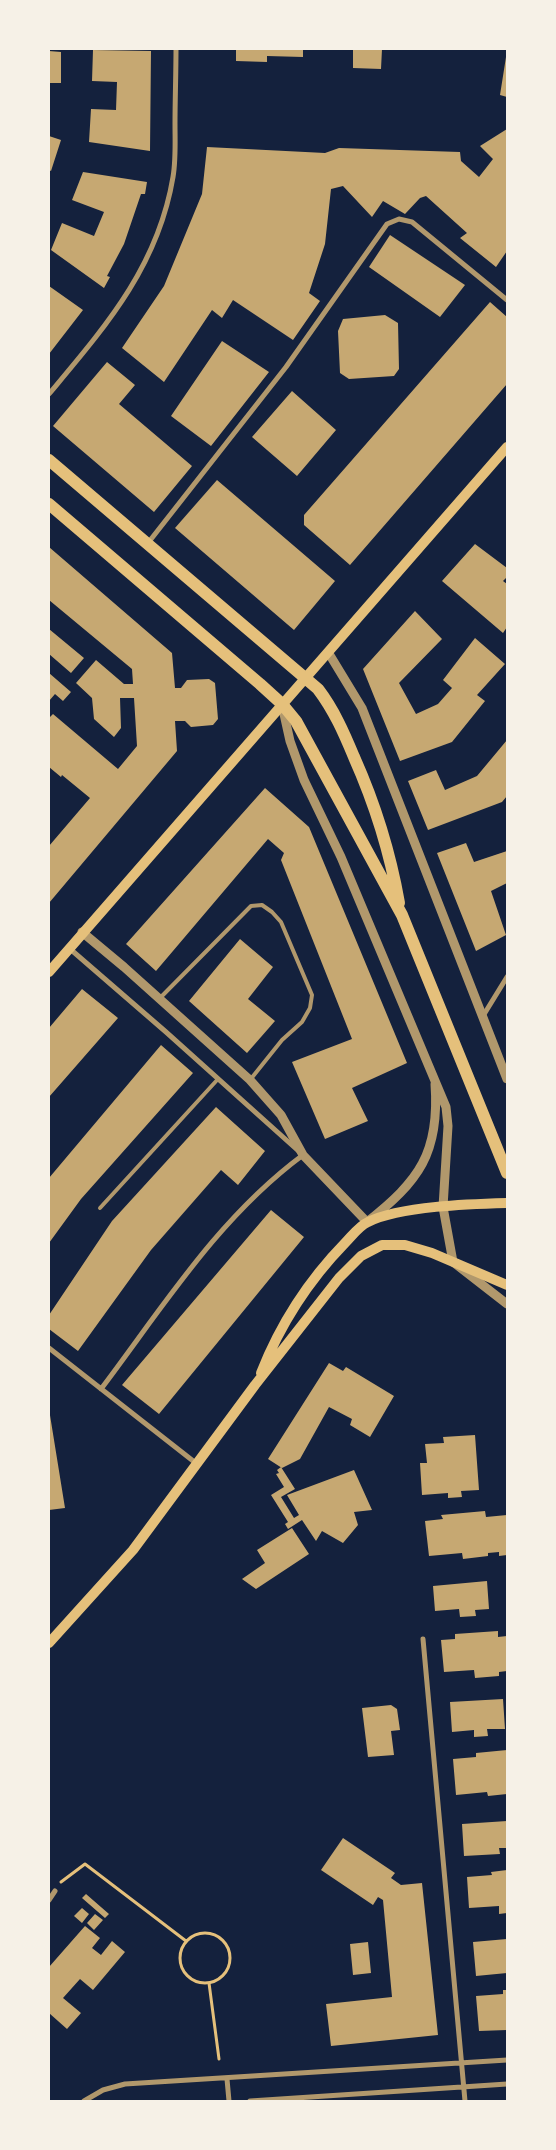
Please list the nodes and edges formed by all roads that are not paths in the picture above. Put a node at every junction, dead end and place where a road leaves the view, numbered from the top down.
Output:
1 (176, 49) edge
2 (507, 300) edge
3 (49, 394) edge
4 (507, 447) edge
5 (49, 460) edge
6 (49, 504) edge
7 (147, 545) junction
8 (328, 652) junction
9 (305, 677) junction
10 (282, 704) junction
11 (402, 915) junction
12 (82, 932) junction
13 (69, 948) junction
14 (49, 972) edge
15 (507, 977) edge
16 (160, 999) junction
17 (483, 1016) junction
18 (218, 1079) junction
19 (507, 1079) edge
20 (250, 1080) junction
21 (435, 1082) junction
22 (303, 1155) junction
23 (507, 1173) edge
24 (507, 1203) edge
25 (443, 1207) junction
26 (100, 1208) dead end
27 (367, 1222) junction
28 (453, 1262) junction
29 (507, 1285) edge
30 (507, 1304) edge
31 (49, 1348) edge
32 (256, 1386) junction
33 (101, 1389) junction
34 (198, 1464) junction
35 (423, 1639) dead end
36 (49, 1643) edge
37 (55, 1891) road end
38 (49, 1900) edge
39 (507, 2060) edge
40 (461, 2063) junction
41 (227, 2079) junction
42 (507, 2084) edge
43 (464, 2088) junction
44 (86, 2101) edge
45 (229, 2101) edge
46 (250, 2101) edge
47 (465, 2101) edge

1 - 3 street
2 - 7 street
4 - 8 main road
5 - 7 main road
6 - 10 main road
7 - 9 main road
8 - 9 main road
8 - 17 street
9 - 10 main road
9 - 11 main road
10 - 11 main road
10 - 12 main road
10 - 21 street
11 - 23 main road
12 - 13 main road
12 - 16 street
13 - 14 main road
13 - 18 street
15 - 17 street
16 - 20 street
16 - 20 lane
17 - 19 street
18 - 22 street
18 - 26 lane
20 - 22 street
21 - 25 street
21 - 27 street
22 - 27 street
22 - 33 street
24 - 25 main road
25 - 27 main road
25 - 28 street
27 - 32 main road
28 - 29 main road
28 - 30 street
28 - 32 main road
31 - 33 street
32 - 34 main road
33 - 34 street
34 - 36 main road
35 - 40 street
37 - 38 street
39 - 40 street
40 - 41 street
40 - 43 street
41 - 44 street
41 - 45 street
42 - 43 street
43 - 46 street
43 - 47 street

